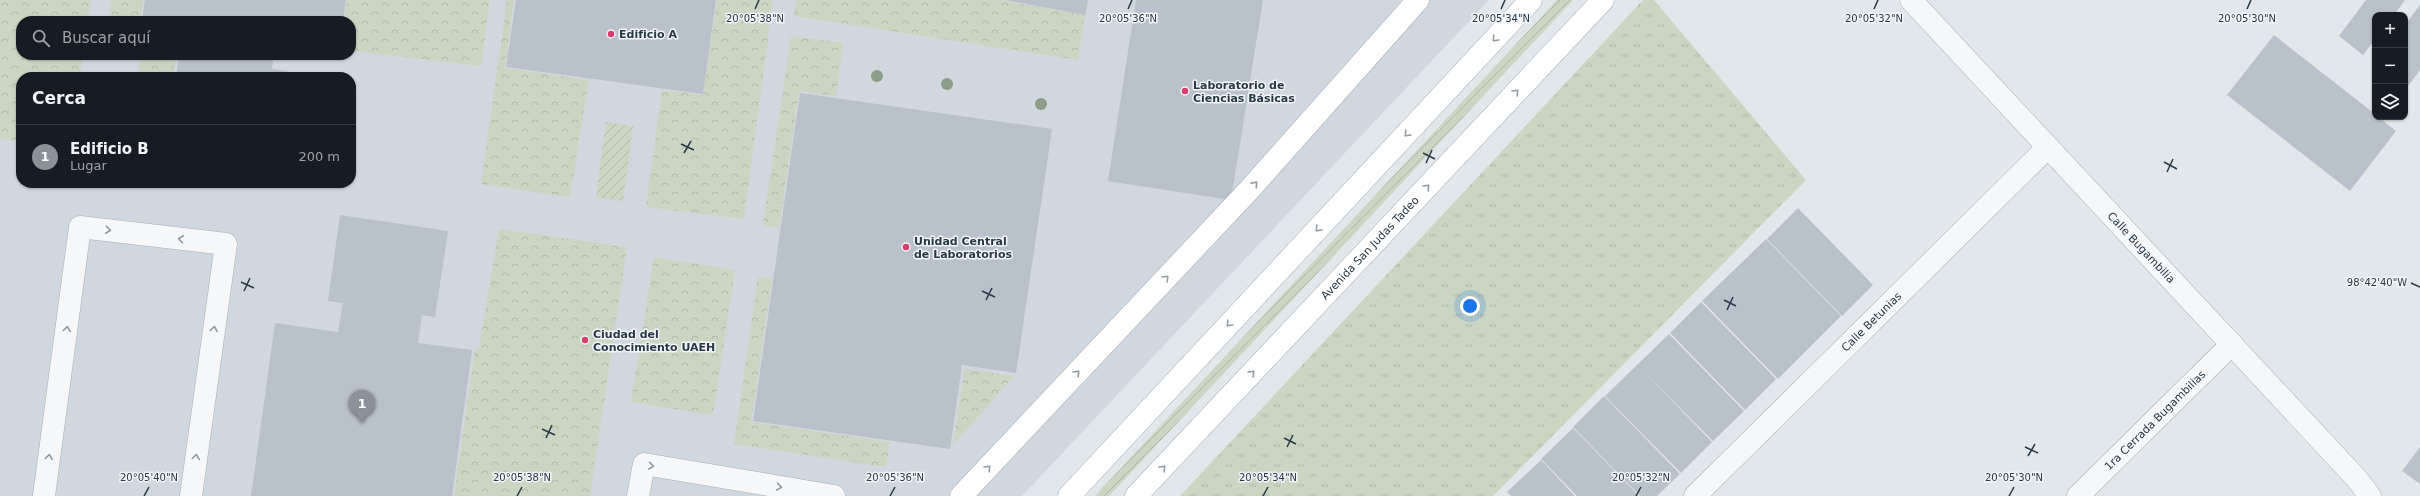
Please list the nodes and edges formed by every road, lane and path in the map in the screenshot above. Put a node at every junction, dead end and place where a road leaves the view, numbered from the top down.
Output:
1 (1418, 0) edge
2 (1532, 0) edge
3 (1603, 0) edge
4 (1911, 0) edge
5 (2048, 147) junction
6 (2232, 344) junction
7 (2352, 488) edge
8 (806, 494) edge
9 (44, 496) edge
10 (191, 496) edge
11 (638, 496) edge
12 (834, 496) edge
13 (961, 496) edge
14 (1068, 496) edge
15 (1136, 496) edge
16 (1695, 496) edge
17 (2078, 496) edge
18 (2370, 496) edge

13 -> 1 street
2 -> 14 street
15 -> 3 street, Avenida San Judas Tadeo
4 - 5 street, Calle Bugambilia
5 - 6 street, Calle Bugambilia
5 - 16 street, Calle Betunias
6 - 7 street, Calle Bugambilia
6 - 17 street, 1ra Cerrada Bugambilias
7 - 18 street, Calle Bugambilia
11 -> 8 street
8 - 12 street
9 - 10 street

